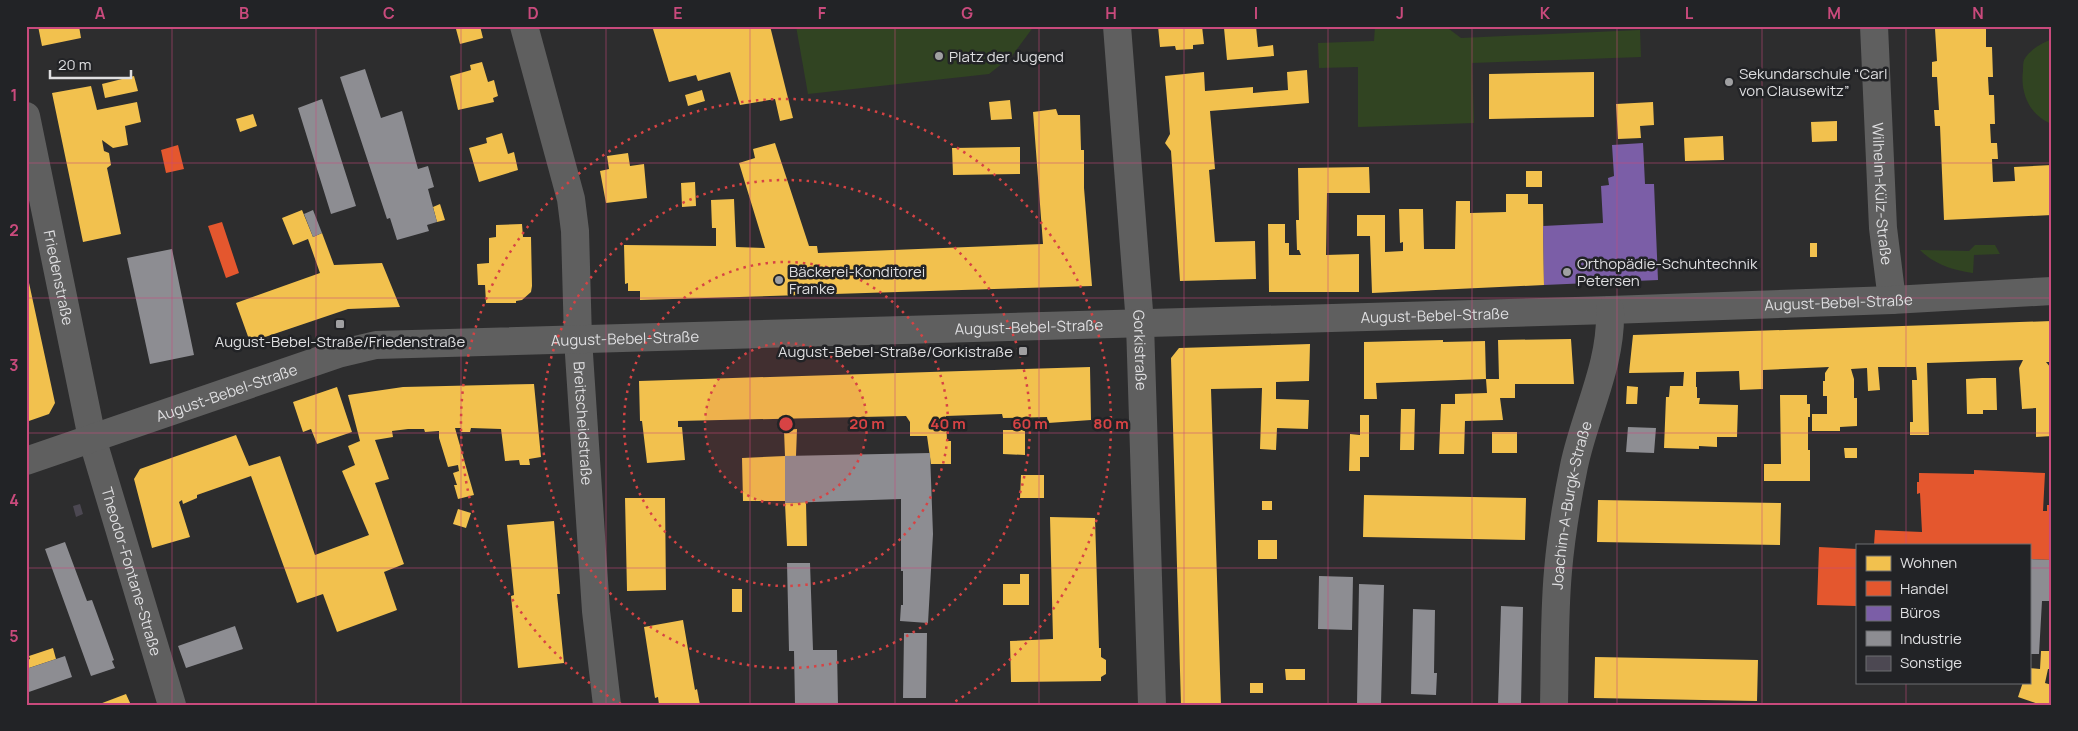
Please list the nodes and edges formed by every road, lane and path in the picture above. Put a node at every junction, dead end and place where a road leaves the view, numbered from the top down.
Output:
1 (524, 26) edge
2 (1117, 26) edge
3 (1874, 26) edge
4 (26, 116) edge
5 (2052, 291) edge
6 (1892, 300) junction
7 (1610, 310) junction
8 (1140, 324) junction
9 (578, 338) junction
10 (92, 438) junction
11 (26, 461) edge
12 (172, 705) edge
13 (607, 705) edge
14 (1152, 705) edge
15 (1554, 705) edge

1 - 9 street, Breitscheidstraße
2 - 8 street, Gorkistraße
3 - 6 street, Wilhelm-Külz-Straße
4 - 10 street, Friedenstraße
5 - 6 street, August-Bebel-Straße
6 - 7 street, August-Bebel-Straße
7 - 8 street, August-Bebel-Straße
7 - 15 street, Joachim-A-Burgk-Straße
8 - 9 street, August-Bebel-Straße
8 - 14 street, Gorkistraße
9 - 10 street, August-Bebel-Straße
9 - 13 street, Breitscheidstraße
10 - 11 street, August-Bebel-Straße
10 - 12 street, Theodor-Fontane-Straße

